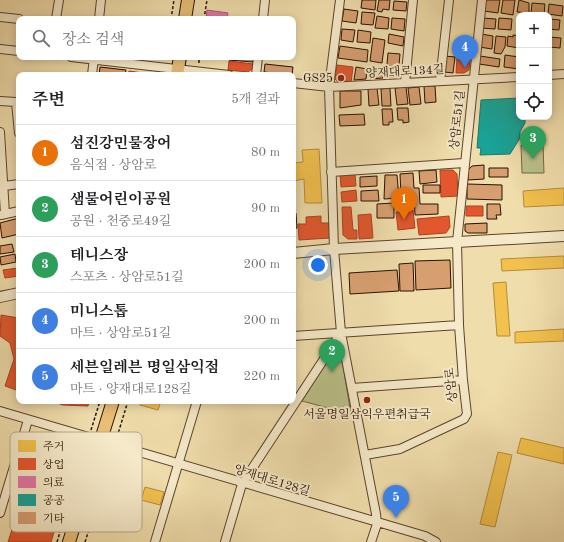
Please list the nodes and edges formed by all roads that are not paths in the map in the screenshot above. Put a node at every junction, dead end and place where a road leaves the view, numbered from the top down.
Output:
1 (59, 0) edge
2 (101, 0) edge
3 (188, 0) edge
4 (265, 0) edge
5 (340, 0) edge
6 (413, 0) edge
7 (449, 0) edge
8 (482, 0) edge
9 (0, 16) edge
10 (56, 16) edge
11 (98, 16) edge
12 (185, 16) edge
13 (263, 16) edge
14 (16, 19) edge
15 (0, 49) edge
16 (16, 51) edge
17 (94, 60) edge
18 (113, 60) edge
19 (258, 60) edge
20 (179, 67) edge
21 (92, 72) edge
22 (210, 72) edge
23 (256, 72) edge
24 (564, 74) edge
25 (552, 75) edge
26 (516, 77) edge
27 (472, 79) junction
28 (440, 81) junction
29 (296, 83) edge
30 (405, 83) junction
31 (329, 87) junction
32 (0, 101) edge
33 (16, 102) edge
34 (0, 132) edge
35 (464, 164) junction
36 (331, 172) junction
37 (16, 184) edge
38 (4, 186) junction
39 (16, 212) edge
40 (3, 214) edge
41 (564, 236) edge
42 (457, 242) junction
43 (334, 249) junction
44 (296, 253) edge
45 (16, 294) edge
46 (0, 297) edge
47 (459, 325) junction
48 (341, 333) junction
49 (296, 336) edge
50 (463, 380) junction
51 (352, 388) junction
52 (296, 402) edge
53 (111, 404) edge
54 (196, 404) edge
55 (294, 404) edge
56 (0, 411) edge
57 (28, 420) junction
58 (24, 432) edge
59 (70, 432) edge
60 (97, 432) edge
61 (142, 453) edge
62 (365, 454) junction
63 (177, 464) junction
64 (10, 480) edge
65 (242, 484) junction
66 (0, 513) edge
67 (377, 524) junction
68 (71, 532) edge
69 (69, 542) edge
70 (155, 542) edge
71 (225, 542) edge
72 (371, 542) edge
73 (436, 542) edge

1 - 10 street
2 - 11 street
3 - 12 main road
4 - 13 street
5 - 31 street
6 - 30 street
7 - 28 street
8 - 27 street, 상암로51길
9 - 14 street
15 - 16 street
17 - 21 street
18 - 20 street
19 - 23 street
20 - 22 street
24 - 25 street
26 - 27 street, 양재대로134길
27 - 28 street, 양재대로134길
27 - 35 street, 상암로51길
28 - 30 street, 양재대로134길
29 - 31 street, 양재대로134길
30 - 31 street, 양재대로134길
31 - 36 street
32 - 33 street
34 - 38 street
35 - 36 street
35 - 42 street, 상암로51길
36 - 43 street
37 - 38 street
38 - 40 street
39 - 40 street
41 - 42 street
42 - 43 street
42 - 47 street, 상암로
43 - 44 street
43 - 48 street
45 - 46 street
47 - 48 street
47 - 50 street, 상암로
48 - 49 street
48 - 51 street
48 - 52 street
50 - 51 street
50 - 62 street, 상암로
51 - 62 street
53 - 60 main road
54 - 63 street
55 - 65 street
56 - 57 street, 양재대로128길
57 - 58 street
57 - 59 street, 양재대로128길
61 - 63 street, 양재대로128길
62 - 67 street
63 - 65 street, 양재대로128길
63 - 70 street
64 - 66 street
65 - 67 street, 양재대로128길
65 - 71 street
67 - 72 street
67 - 73 street, 양재대로128길
68 - 69 main road

